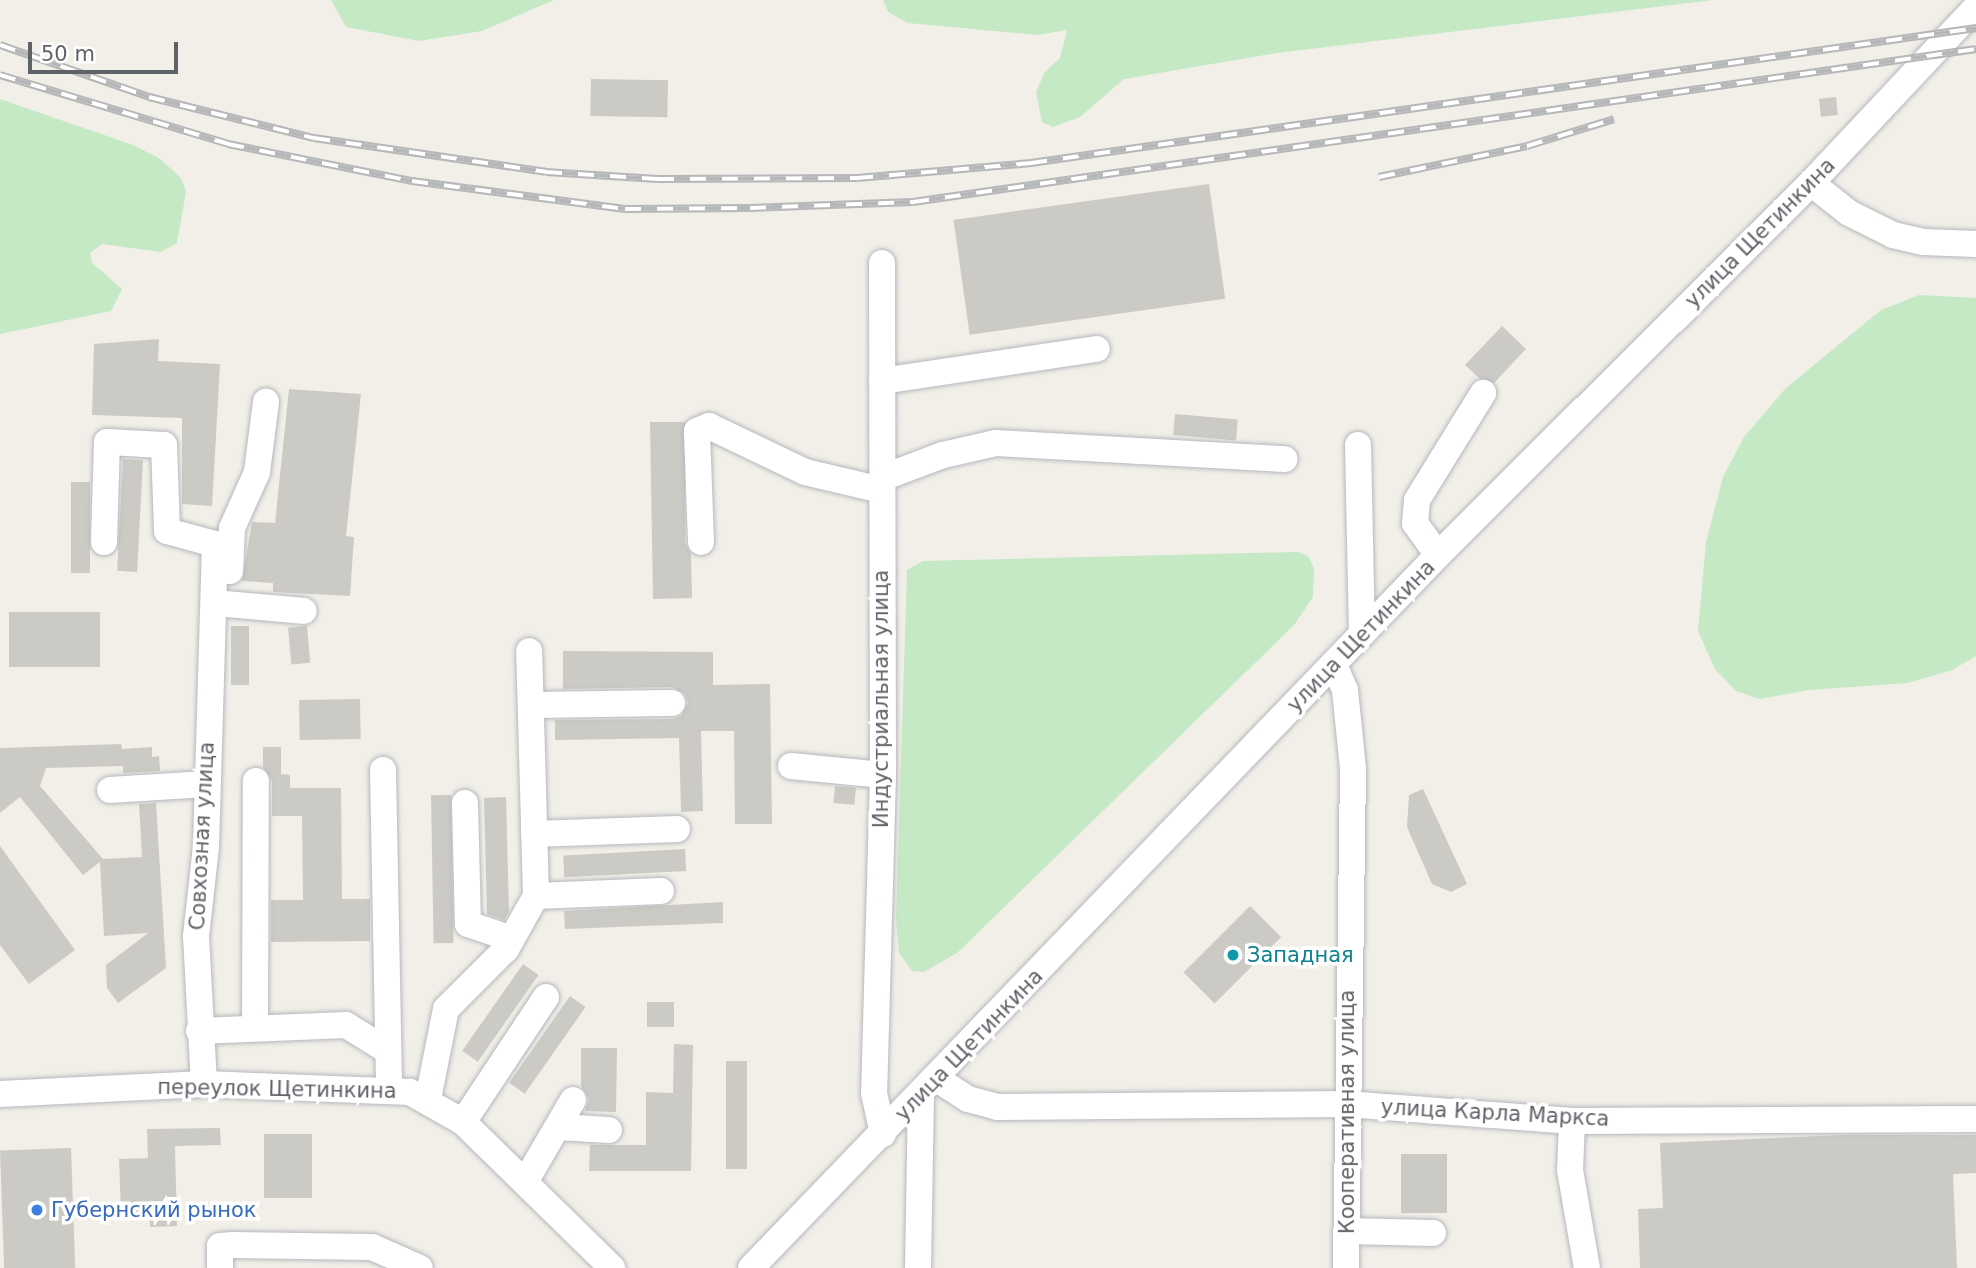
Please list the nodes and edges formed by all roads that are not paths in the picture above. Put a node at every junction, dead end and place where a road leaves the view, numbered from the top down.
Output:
1 (1976, 7) edge
2 (1811, 183) junction
3 (1976, 244) edge
4 (882, 263) dead end
5 (1097, 349) dead end
6 (882, 382) junction
7 (1483, 393) dead end
8 (266, 401) dead end
9 (1358, 445) dead end
10 (1285, 459) dead end
11 (882, 484) junction
12 (104, 542) dead end
13 (701, 542) dead end
14 (1438, 555) junction
15 (220, 598) junction
16 (304, 611) dead end
17 (1362, 634) junction
18 (529, 651) dead end
19 (1334, 665) junction
20 (672, 703) dead end
21 (531, 705) junction
22 (791, 766) dead end
23 (383, 770) dead end
24 (883, 775) junction
25 (256, 781) dead end
26 (206, 784) junction
27 (110, 790) dead end
28 (465, 803) dead end
29 (677, 830) dead end
30 (534, 834) junction
31 (660, 891) dead end
32 (536, 896) junction
33 (512, 939) junction
34 (546, 997) dead end
35 (255, 1027) junction
36 (199, 1031) junction
37 (387, 1051) junction
38 (204, 1084) junction
39 (929, 1087) junction
40 (389, 1088) junction
41 (0, 1094) edge
42 (428, 1099) junction
43 (573, 1100) dead end
44 (1346, 1104) junction
45 (1976, 1119) edge
46 (1572, 1121) junction
47 (463, 1122) junction
48 (558, 1127) junction
49 (609, 1130) dead end
50 (883, 1134) junction
51 (525, 1182) junction
52 (1346, 1231) junction
53 (1433, 1233) dead end
54 (753, 1267) edge
55 (220, 1268) edge
56 (420, 1268) edge
57 (612, 1268) edge
58 (918, 1268) edge
59 (1346, 1268) edge
60 (1587, 1268) edge

1 - 2 street, улица Щетинкина
2 - 3 street
2 - 14 street, улица Щетинкина
4 - 6 street, Индустриальная улица
5 - 6 street
6 - 11 street, Индустриальная улица
7 - 14 street
8 - 15 street
9 - 17 street
10 - 11 street
11 - 13 street
11 - 24 street, Индустриальная улица
12 - 15 street
14 - 17 street, улица Щетинкина
15 - 16 street
15 - 26 street, Совхозная улица
17 - 19 street, улица Щетинкина
18 - 21 street
19 - 39 street, улица Щетинкина
19 - 44 street, Кооперативная улица
20 - 21 street
21 - 30 street
22 - 24 street
23 - 37 street
24 - 50 street, Индустриальная улица
25 - 35 street
26 - 27 street
26 - 36 street, Совхозная улица
28 - 33 street
29 - 30 street
30 - 32 street
31 - 32 street
32 - 33 street
33 - 42 street
34 - 47 street
35 - 36 street
35 - 37 street
36 - 38 street, Совхозная улица
37 - 40 street
38 - 40 street, переулок Щетинкина
38 - 41 street, переулок Щетинкина
39 - 44 street, улица Карла Маркса
39 - 50 street, улица Щетинкина
39 - 58 street
40 - 42 street, переулок Щетинкина
42 - 47 street, переулок Щетинкина
43 - 48 street
44 - 46 street, улица Карла Маркса
44 - 52 street, Кооперативная улица
45 - 46 street, улица Карла Маркса
46 - 60 street
47 - 51 street, переулок Щетинкина
48 - 49 street
48 - 51 street
50 - 54 street, улица Щетинкина
51 - 57 street, переулок Щетинкина
52 - 53 street
52 - 59 street, Кооперативная улица
55 - 56 street

